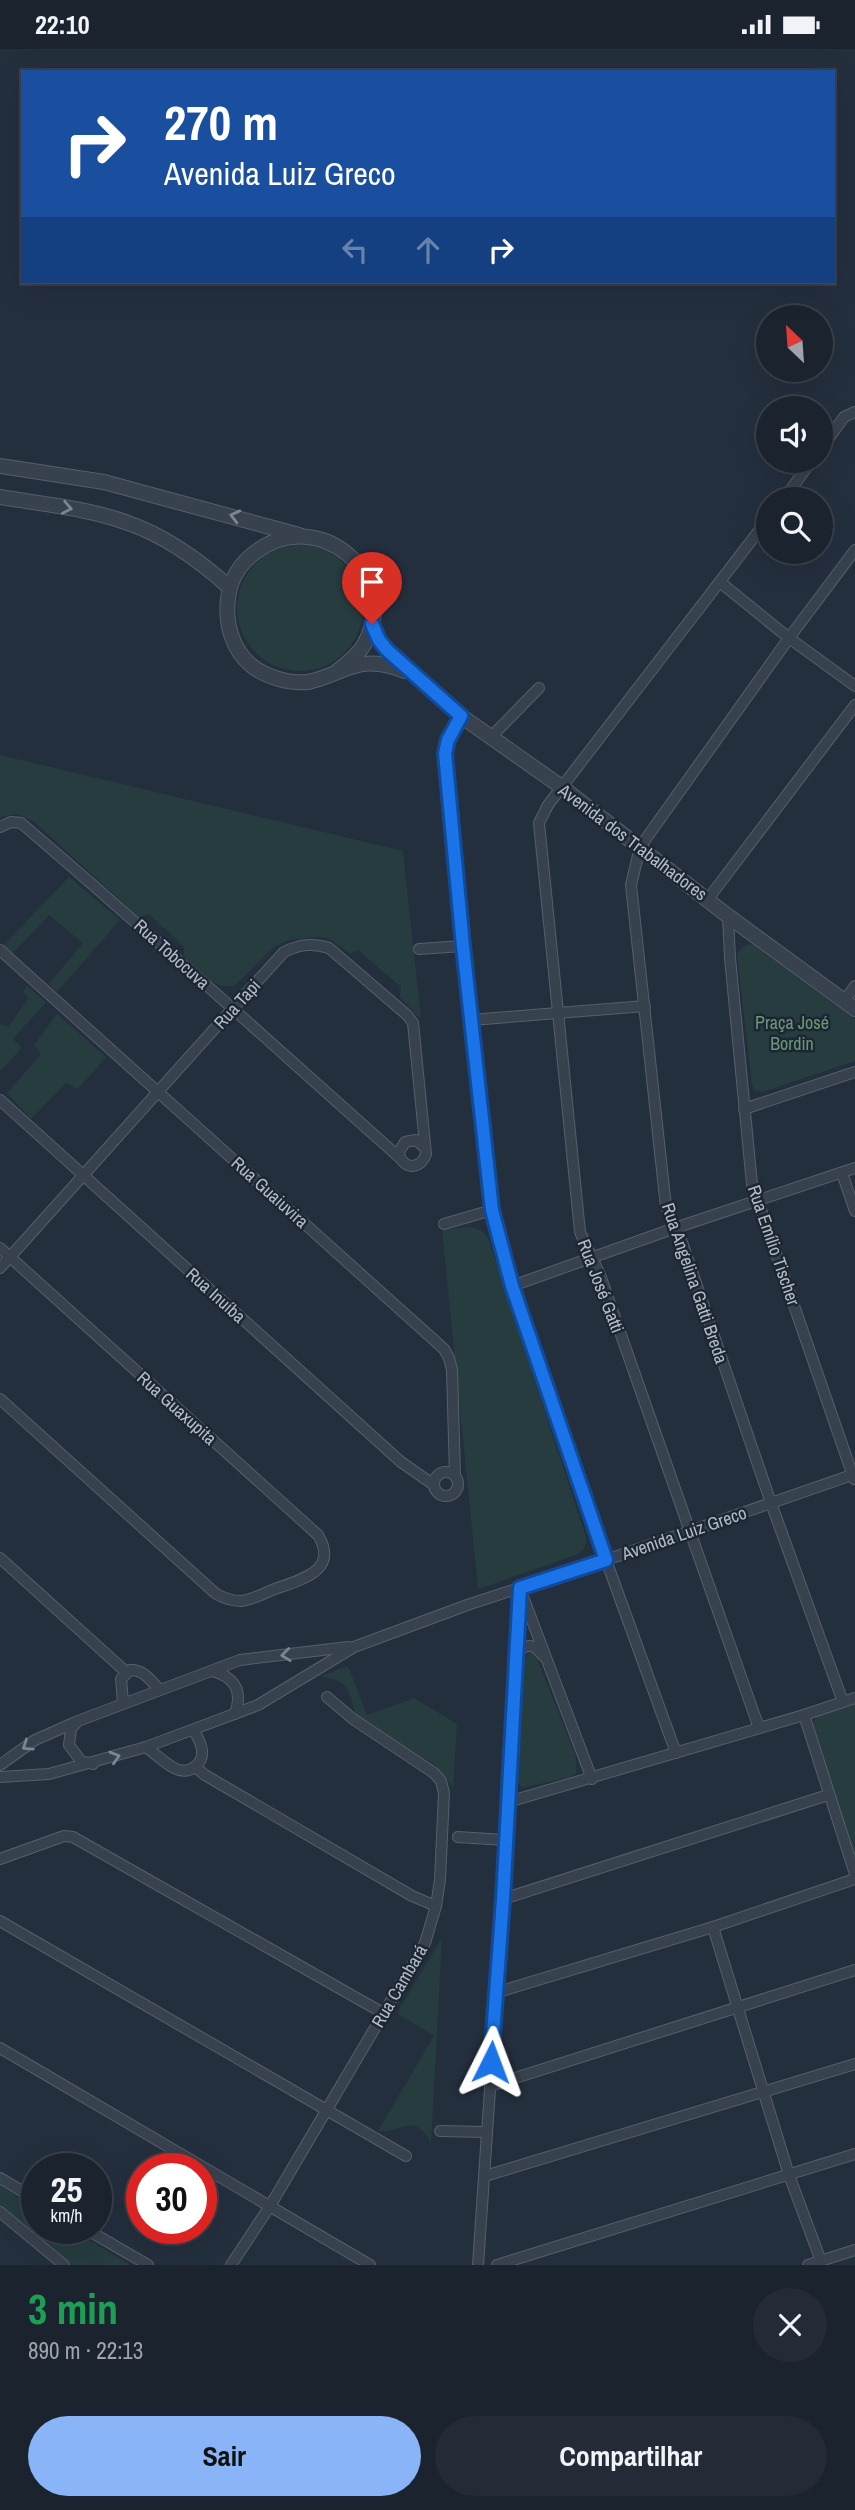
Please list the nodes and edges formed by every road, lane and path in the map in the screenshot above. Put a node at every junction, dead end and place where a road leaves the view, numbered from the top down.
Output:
1 (855, 411) edge
2 (833, 432) edge
3 (0, 466) edge
4 (0, 498) edge
5 (300, 535) junction
6 (756, 535) edge
7 (855, 550) edge
8 (721, 583) junction
9 (229, 587) junction
10 (372, 624) junction
11 (789, 638) junction
12 (335, 673) junction
13 (412, 674) junction
14 (855, 686) edge
15 (539, 688) dead end
16 (855, 705) edge
17 (461, 716) junction
18 (491, 737) junction
19 (563, 788) junction
20 (0, 827) edge
21 (640, 847) junction
22 (708, 899) junction
23 (728, 916) junction
24 (463, 946) junction
25 (419, 949) dead end
26 (0, 950) edge
27 (855, 986) edge
28 (849, 1005) edge
29 (645, 1006) junction
30 (232, 1009) junction
31 (560, 1012) junction
32 (471, 1020) junction
33 (855, 1072) edge
34 (159, 1092) junction
35 (0, 1100) edge
36 (744, 1109) junction
37 (424, 1147) junction
38 (400, 1158) junction
39 (855, 1168) edge
40 (842, 1173) junction
41 (83, 1175) junction
42 (759, 1202) junction
43 (492, 1210) junction
44 (855, 1211) edge
45 (444, 1224) dead end
46 (676, 1228) junction
47 (0, 1248) edge
48 (10, 1257) junction
49 (591, 1257) junction
50 (0, 1268) edge
51 (512, 1286) junction
52 (0, 1399) edge
53 (455, 1475) junction
54 (854, 1477) edge
55 (434, 1485) junction
56 (771, 1503) junction
57 (690, 1530) junction
58 (0, 1557) edge
59 (606, 1560) junction
60 (520, 1588) junction
61 (354, 1647) junction
62 (518, 1652) junction
63 (546, 1661) junction
64 (212, 1671) junction
65 (125, 1672) junction
66 (159, 1689) junction
67 (327, 1697) dead end
68 (855, 1697) edge
69 (123, 1702) junction
70 (842, 1702) junction
71 (235, 1714) junction
72 (804, 1715) junction
73 (78, 1721) junction
74 (759, 1727) junction
75 (194, 1730) junction
76 (146, 1748) junction
77 (676, 1753) junction
78 (93, 1764) junction
79 (0, 1765) edge
80 (195, 1767) junction
81 (0, 1777) edge
82 (592, 1779) junction
83 (828, 1795) junction
84 (508, 1802) junction
85 (458, 1837) dead end
86 (505, 1840) junction
87 (0, 1859) edge
88 (855, 1877) edge
89 (503, 1899) junction
90 (436, 1906) junction
91 (0, 1921) edge
92 (713, 1927) junction
93 (855, 1970) edge
94 (495, 1993) junction
95 (738, 2007) junction
96 (383, 2013) junction
97 (0, 2048) edge
98 (855, 2063) edge
99 (490, 2085) junction
100 (765, 2091) junction
101 (324, 2110) junction
102 (440, 2131) dead end
103 (486, 2132) junction
104 (855, 2154) edge
105 (406, 2156) dead end
106 (789, 2175) junction
107 (485, 2176) junction
108 (0, 2178) edge
109 (21, 2190) edge
110 (270, 2206) junction
111 (0, 2212) edge
112 (112, 2244) edge
113 (855, 2251) edge
114 (821, 2261) junction
115 (64, 2265) edge
116 (148, 2265) edge
117 (231, 2265) edge
118 (370, 2265) edge
119 (478, 2265) edge
120 (497, 2265) edge
121 (808, 2265) edge

1 - 2 street
5 -> 3 street
4 -> 9 street
5 - 9 street
5 - 10 street
6 - 8 street, Rua José Gatti
7 - 11 street
8 - 11 street
8 - 19 street, Rua José Gatti
9 - 12 street
10 - 12 street
10 - 13 street, Avenida dos Trabalhadores
11 - 14 street
11 - 21 street
12 - 13 street, Avenida dos Trabalhadores
13 - 17 street, Avenida dos Trabalhadores
15 - 18 street
16 - 22 street
17 - 18 street, Avenida dos Trabalhadores
17 - 24 street
18 - 19 street, Avenida dos Trabalhadores
19 - 21 street, Avenida dos Trabalhadores
19 - 31 street, Rua José Gatti
20 - 30 street, Rua Tobocuva
21 - 22 street, Avenida dos Trabalhadores
21 - 29 street, Rua Angelina Gatti Breda
22 - 23 street, Avenida dos Trabalhadores
23 - 28 street, Avenida dos Trabalhadores
23 - 36 street, Rua Emílio Tischer
24 - 25 street
24 - 32 street
26 - 34 street, Rua Guaiuvira
27 - 28 street
29 - 31 street
29 - 46 street, Rua Angelina Gatti Breda
30 - 34 street, Rua Tapi
30 - 37 street, Rua Tapi
30 - 38 street, Rua Tobocuva
31 - 32 street
31 - 49 street, Rua José Gatti
32 - 43 street
33 - 36 street
34 - 41 street, Rua Tapi
34 - 53 street, Rua Guaiuvira
35 - 41 street, Rua Inuíba
36 - 42 street, Rua Emílio Tischer
37 - 38 street
37 - 38 street
39 - 40 street
40 - 42 street
40 - 44 street
41 - 48 street, Rua Tapi
41 - 55 street, Rua Inuíba
42 - 46 street
42 - 54 street, Rua Emílio Tischer
43 - 45 street
43 - 51 street
46 - 49 street
46 - 56 street, Rua Angelina Gatti Breda
47 - 48 street, Rua Guaxupita
48 - 50 street, Rua Tapi
48 - 52 street, Rua Guaxupita
49 - 51 street
49 - 57 street, Rua José Gatti
51 - 59 street
53 - 55 street
53 - 55 street
54 - 56 street, Avenida Luiz Greco
56 - 57 street, Avenida Luiz Greco
56 - 70 street, Rua Angelina Gatti Breda
57 - 59 street, Avenida Luiz Greco
57 - 74 street, Rua José Gatti
58 - 65 street
59 - 60 street, Avenida Luiz Greco
59 - 77 street
60 - 61 street, Avenida Luiz Greco
60 - 62 street
60 - 63 street
61 -> 64 street, Avenida Luiz Greco
61 - 71 street, Avenida Luiz Greco
62 - 63 street
62 - 84 street
63 - 82 street
64 - 66 street, Avenida Luiz Greco
64 - 71 street
65 - 66 street
65 - 69 street
66 - 69 street, Avenida Luiz Greco
67 - 90 street, Rua Cambará
68 - 70 street
69 - 73 street, Avenida Luiz Greco
70 - 72 street
71 - 75 street, Avenida Luiz Greco
72 - 74 street
72 - 83 street
73 - 78 street
73 -> 79 street, Avenida Luiz Greco
74 - 77 street
75 - 76 street, Avenida Luiz Greco
75 - 80 street
78 -> 76 street, Avenida Luiz Greco
76 - 80 street
77 - 82 street
78 - 81 street, Avenida Luiz Greco
80 - 90 street
82 - 84 street
83 - 88 street
83 - 89 street
84 - 86 street
85 - 86 street
86 - 89 street
87 - 96 street
88 - 92 street
89 - 94 street
90 - 96 street, Rua Cambará
91 - 101 street
92 - 94 street
92 - 95 street
93 - 95 street
94 - 99 street
95 - 99 street
95 - 100 street
96 - 101 street, Rua Cambará
97 - 110 street
98 - 100 street
99 - 103 street
100 - 106 street
100 - 107 street
101 - 105 street
101 - 110 street, Rua Cambará
102 - 103 street
103 - 107 street
104 - 106 street
106 - 114 street
106 - 120 street
107 - 119 street
108 - 109 street
110 - 117 street, Rua Cambará
110 - 118 street
111 - 115 street
112 - 116 street
113 - 114 street
114 - 121 street

